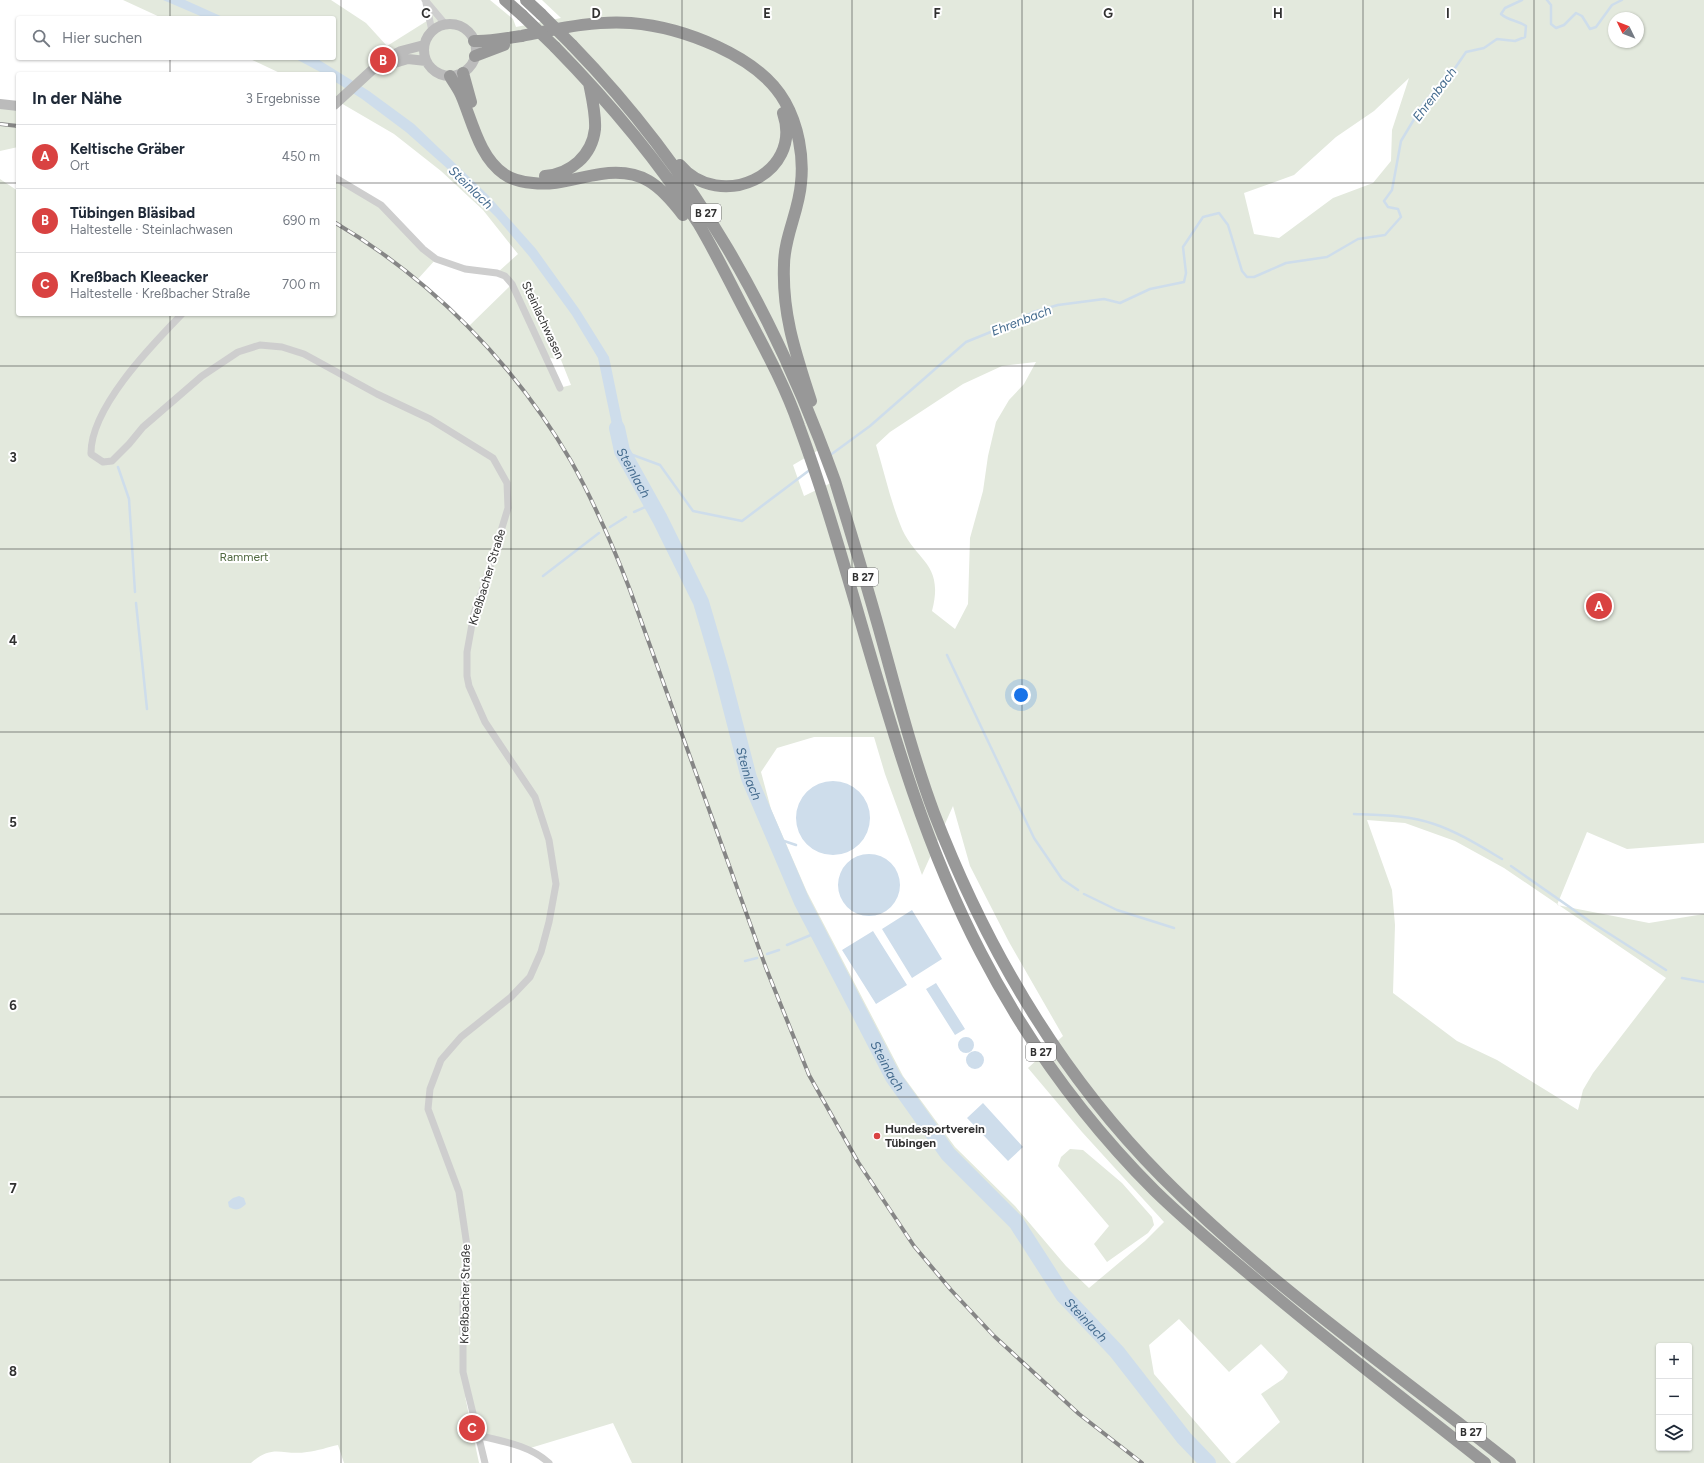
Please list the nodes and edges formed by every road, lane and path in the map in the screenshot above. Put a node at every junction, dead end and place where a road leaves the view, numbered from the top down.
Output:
1 (425, 0) edge
2 (505, 0) edge
3 (526, 0) edge
4 (446, 25) junction
5 (432, 31) junction
6 (474, 41) junction
7 (424, 45) junction
8 (475, 56) junction
9 (426, 61) junction
10 (463, 72) junction
11 (370, 73) junction
12 (450, 76) junction
13 (589, 84) junction
14 (623, 100) junction
15 (337, 103) edge
16 (0, 104) edge
17 (16, 106) edge
18 (336, 178) edge
19 (720, 264) junction
20 (180, 316) edge
21 (560, 388) dead end
22 (821, 442) junction
23 (480, 1437) junction
24 (485, 1463) edge
25 (548, 1463) edge
26 (1485, 1463) edge
27 (1510, 1463) edge

1 - 4 street
1 - 5 street
2 - 13 highway, B 27, bridge
3 - 14 highway, B 27, bridge
4 - 5 street
4 - 6 street
5 - 7 street
6 - 8 street
6 - 22 highway
7 - 9 street
7 - 11 street
8 - 10 street
8 - 14 highway
9 - 11 street
9 - 12 street
10 - 12 street
10 - 13 highway
11 - 15 street
12 - 19 highway
13 - 19 highway, B 27
14 - 22 highway, B 27
16 - 17 street
18 - 21 street, Steinlachwasen
19 - 26 highway, B 27
20 - 23 street, Kreßbacher Straße
22 - 27 highway, B 27
23 - 24 street, Kreßbacher Straße
23 - 25 street

